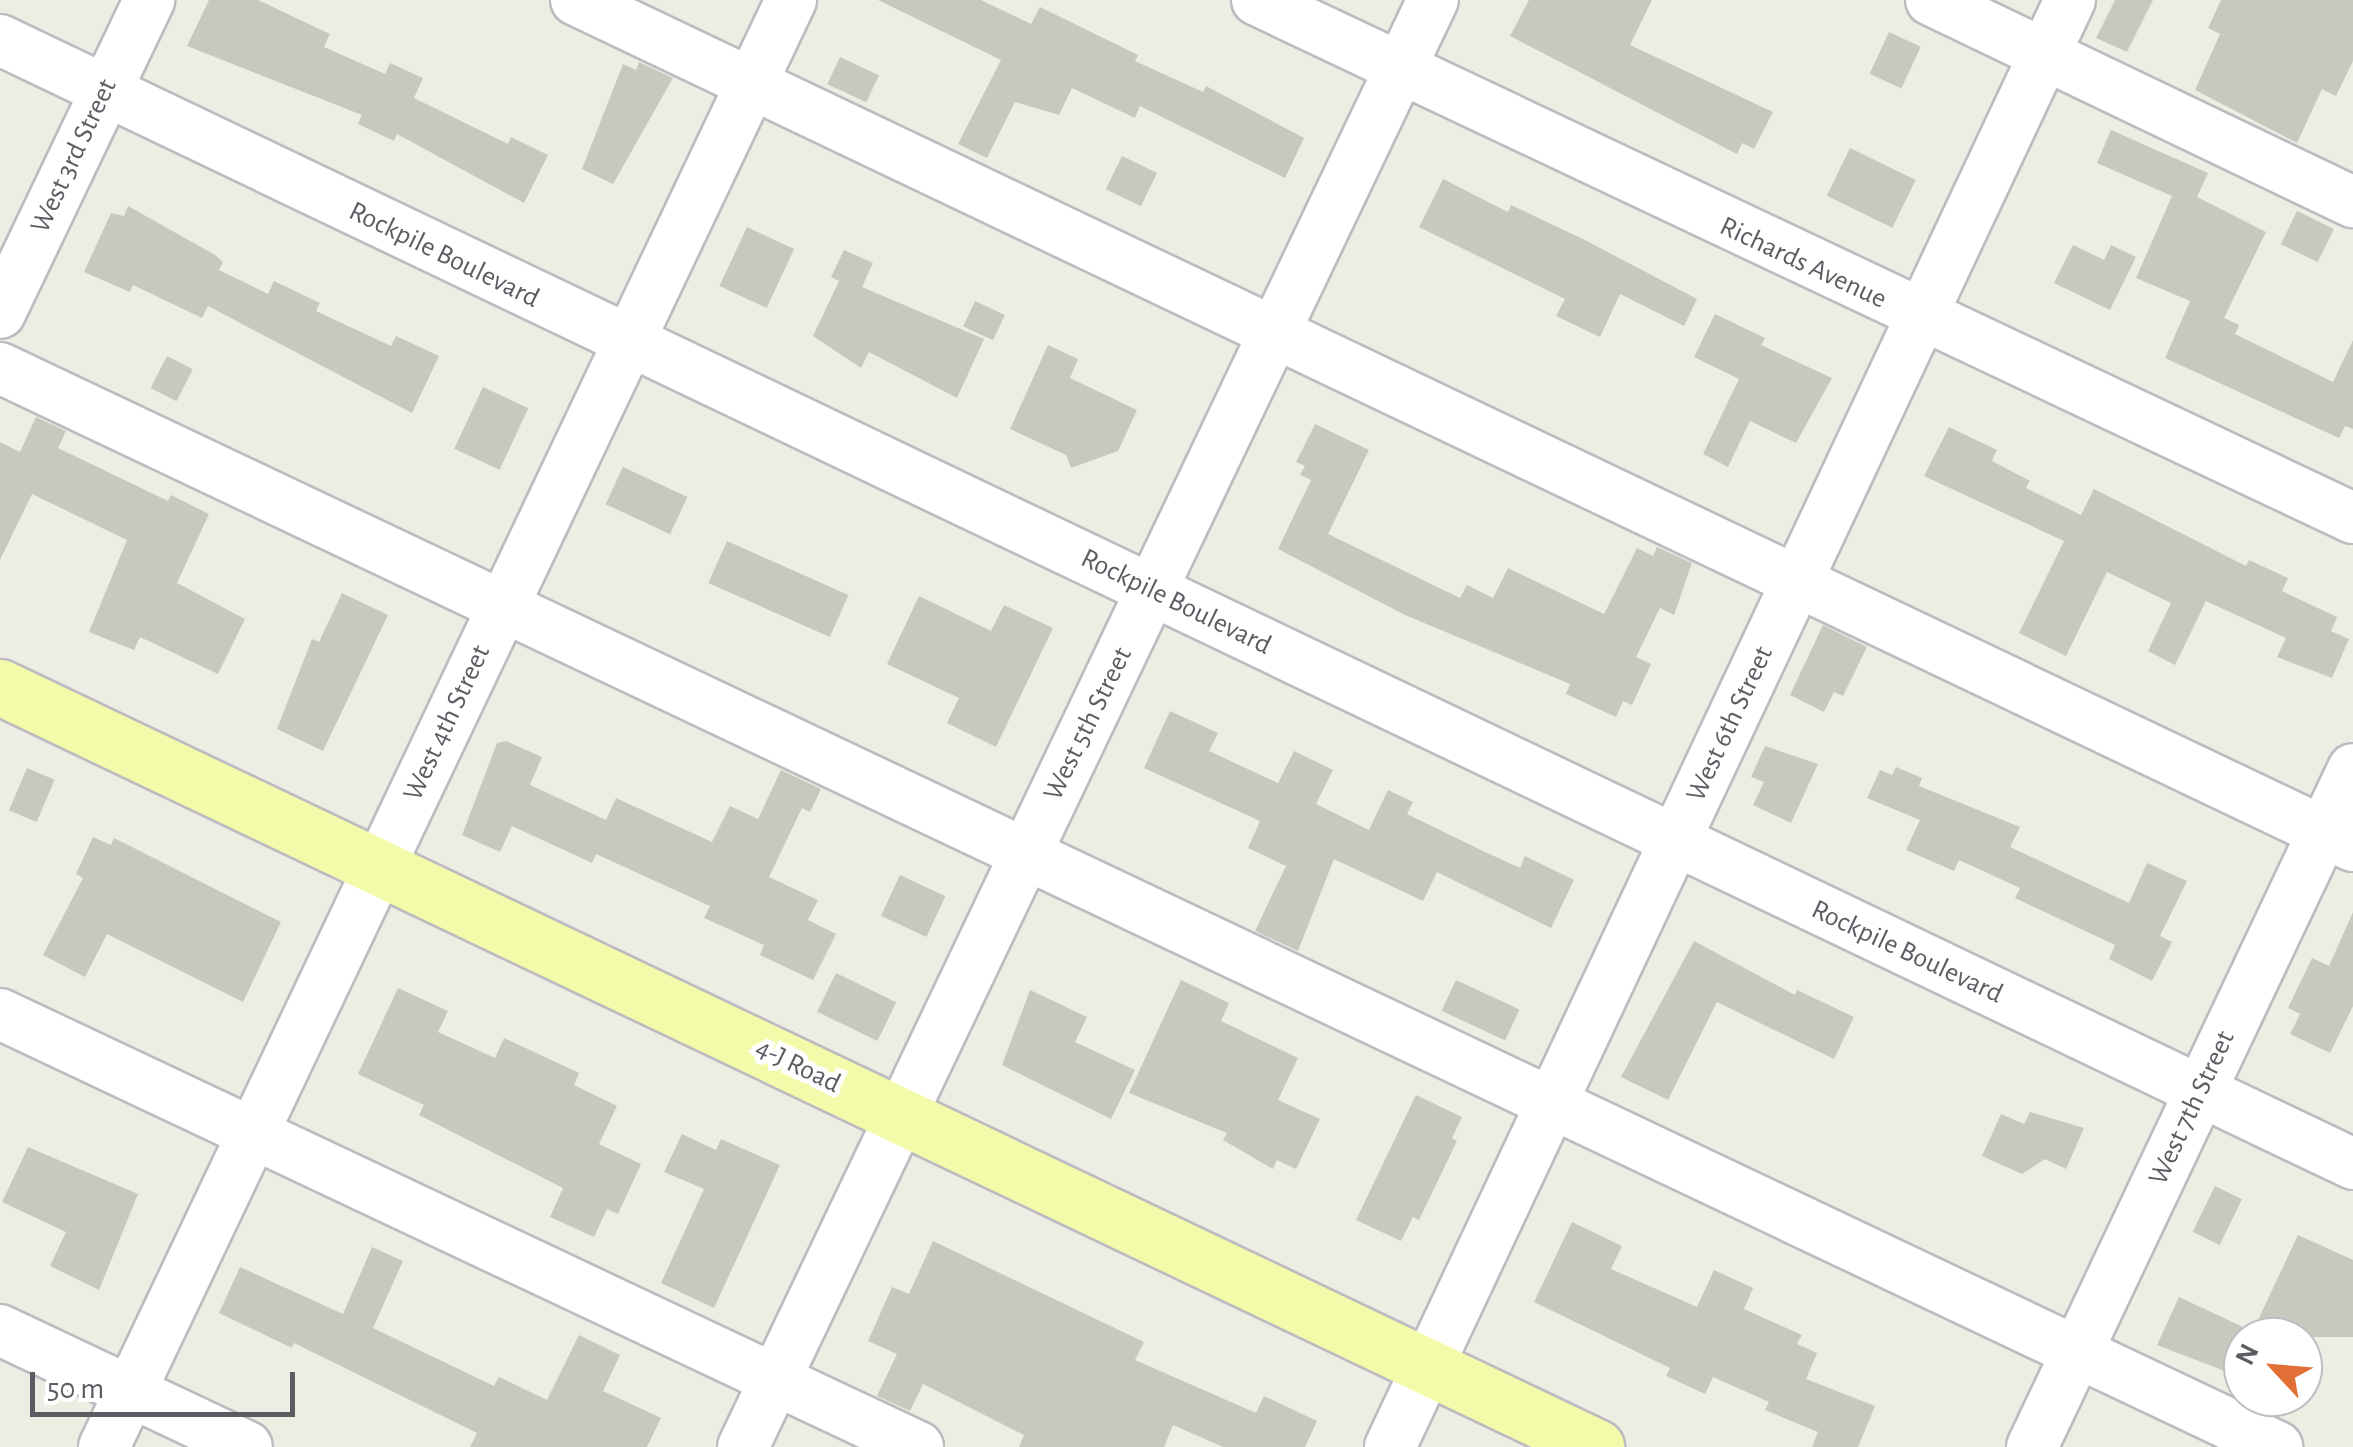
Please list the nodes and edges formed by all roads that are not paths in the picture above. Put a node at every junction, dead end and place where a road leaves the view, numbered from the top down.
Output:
1 (149, 0) edge
2 (576, 0) edge
3 (791, 0) edge
4 (1257, 0) edge
5 (1433, 0) edge
6 (1931, 0) edge
7 (2070, 0) edge
8 (0, 40) edge
9 (2043, 56) junction
10 (1400, 69) junction
11 (752, 82) junction
12 (105, 90) junction
13 (2353, 202) edge
14 (0, 313) edge
15 (1920, 318) junction
16 (1274, 334) junction
17 (628, 344) junction
18 (0, 368) edge
19 (2353, 518) edge
20 (1796, 584) junction
21 (1152, 590) junction
22 (502, 609) junction
23 (0, 687) edge
24 (2353, 769) edge
25 (2338, 839) edge
26 (1674, 843) junction
27 (1026, 854) junction
28 (380, 866) junction
29 (0, 1014) edge
30 (2200, 1091) junction
31 (1552, 1100) junction
32 (902, 1116) junction
33 (254, 1135) junction
34 (2353, 1164) edge
35 (0, 1330) edge
36 (2078, 1350) junction
37 (1429, 1366) junction
38 (775, 1380) junction
39 (130, 1392) junction
40 (104, 1447) edge
41 (247, 1447) edge
42 (744, 1447) edge
43 (918, 1447) edge
44 (1390, 1447) edge
45 (1596, 1447) edge
46 (2032, 1447) edge
47 (2277, 1447) edge

1 - 12 street, West 3rd Street
2 - 11 street
3 - 11 street, West 4th Street
4 - 10 street, Richards Avenue
5 - 10 street, West 5th Street
6 - 9 street
7 - 9 street, West 6th Street
8 - 12 street, Rockpile Boulevard
9 - 13 street
9 - 15 street, West 6th Street
10 - 15 street, Richards Avenue
10 - 16 street, West 5th Street
11 - 16 street
11 - 17 street, West 4th Street
12 - 14 street, West 3rd Street
12 - 17 street, Rockpile Boulevard
15 - 19 street, Richards Avenue
15 - 20 street, West 6th Street
16 - 20 street
16 - 21 street, West 5th Street
17 - 21 street, Rockpile Boulevard
17 - 22 street, West 4th Street
18 - 22 street
20 - 25 street
20 - 26 street, West 6th Street
21 - 26 street, Rockpile Boulevard
21 - 27 street, West 5th Street
22 - 27 street
22 - 28 street, West 4th Street
23 - 28 main road, 4-J Road
24 - 25 street, West 7th Street
25 - 30 street, West 7th Street
26 - 30 street, Rockpile Boulevard
26 - 31 street, West 6th Street
27 - 31 street
27 - 32 street, West 5th Street
28 - 32 main road, 4-J Road
28 - 33 street, West 4th Street
29 - 33 street
30 - 34 street, Rockpile Boulevard
30 - 36 street, West 7th Street
31 - 36 street
31 - 37 street, West 6th Street
32 - 37 main road, 4-J Road
32 - 38 street, West 5th Street
33 - 38 street
33 - 39 street, West 4th Street
35 - 39 street
36 - 46 street, West 7th Street
36 - 47 street
37 - 44 street, West 6th Street
37 - 45 main road, 4-J Road
38 - 42 street, West 5th Street
38 - 43 street
39 - 40 street, West 4th Street
39 - 41 street

